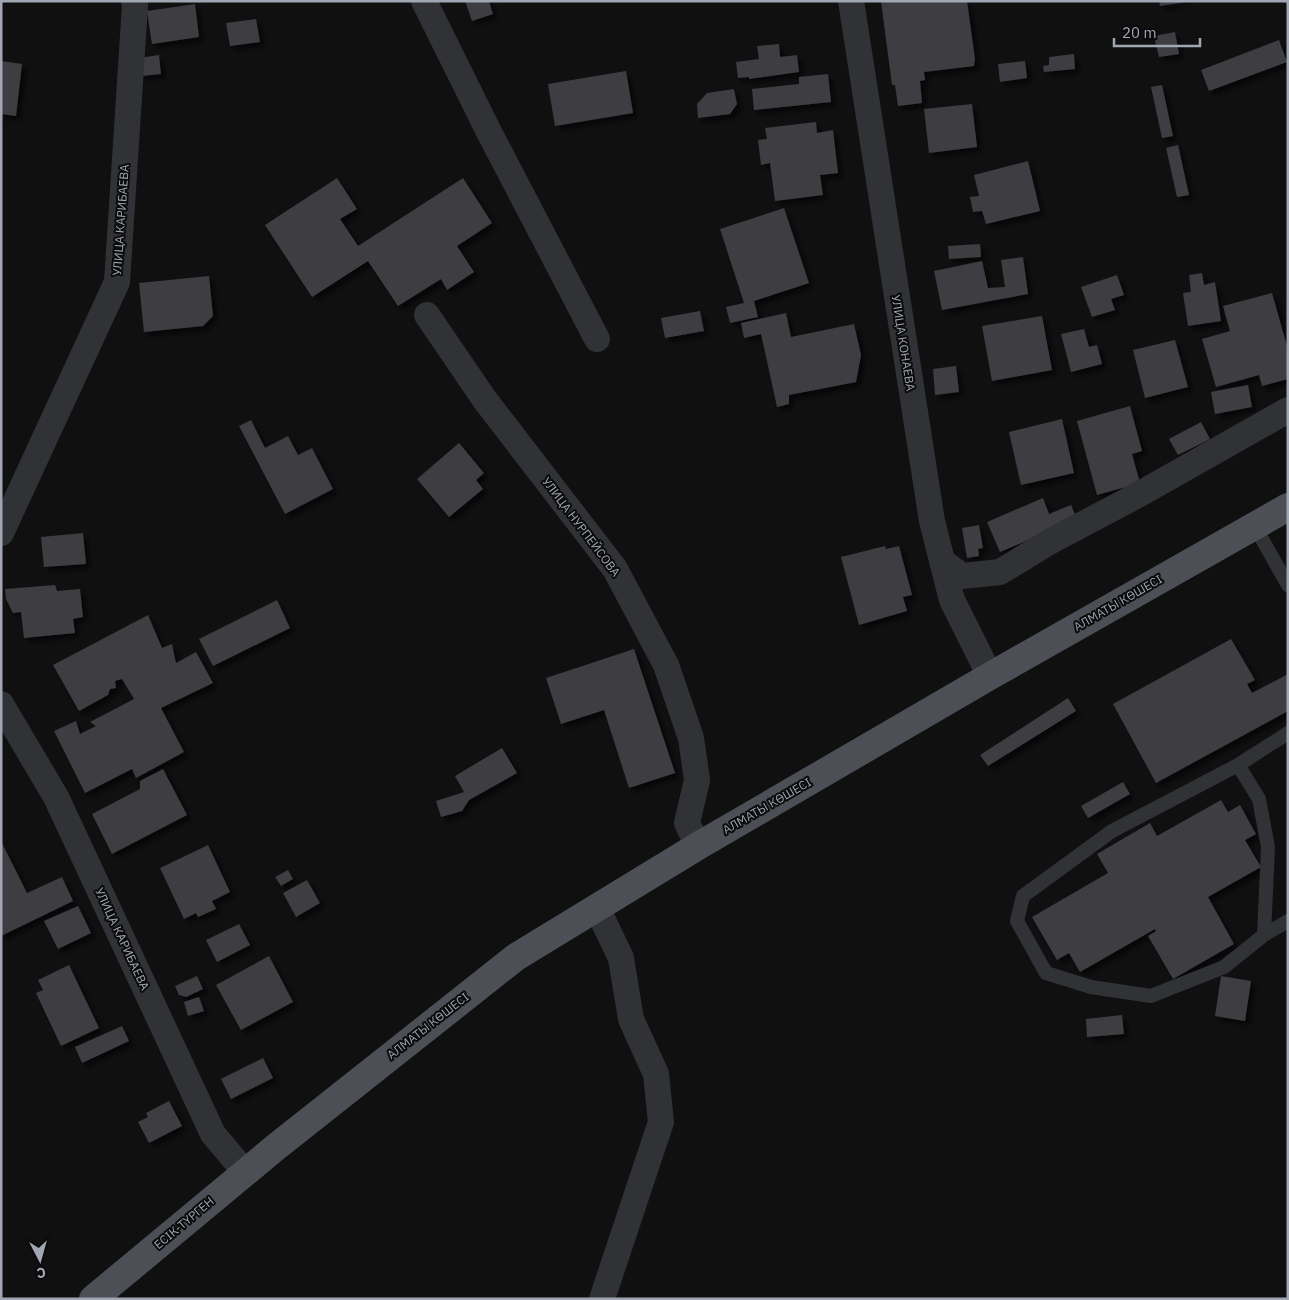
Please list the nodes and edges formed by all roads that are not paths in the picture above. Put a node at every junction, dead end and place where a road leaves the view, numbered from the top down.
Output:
1 (134, 1) edge
2 (424, 1) edge
3 (851, 1) edge
4 (427, 315) dead end
5 (598, 339) dead end
6 (1288, 410) edge
7 (1288, 507) edge
8 (1254, 526) junction
9 (1, 533) edge
10 (943, 562) junction
11 (1288, 584) edge
12 (990, 676) junction
13 (1, 704) edge
14 (1288, 733) edge
15 (1238, 765) junction
16 (698, 846) junction
17 (597, 908) junction
18 (1288, 921) edge
19 (1264, 935) junction
20 (276, 1147) joint
21 (245, 1172) junction
22 (93, 1299) edge
23 (602, 1299) edge

1 - 9 street, УЛИЦА КАРИБАЕВА
2 - 5 street
3 - 10 street, УЛИЦА КОНАЕВА
4 - 16 street, УЛИЦА НУРПЕЙСОВА
6 - 10 street
7 - 8 main road, АЛМАТЫ КӨШЕСІ
8 - 11 lane
8 - 12 main road, АЛМАТЫ КӨШЕСІ
10 - 12 street, УЛИЦА КОНАЕВА
12 - 16 main road, АЛМАТЫ КӨШЕСІ
13 - 21 street, УЛИЦА КАРИБАЕВА
14 - 15 lane
15 - 19 lane
15 - 19 lane
16 - 17 main road, АЛМАТЫ КӨШЕСІ
17 - 20 main road, АЛМАТЫ КӨШЕСІ
17 - 23 street
18 - 19 lane
20 - 21 main road, ЕСІК-ТҮРГЕН
21 - 22 main road, ЕСІК-ТҮРГЕН

